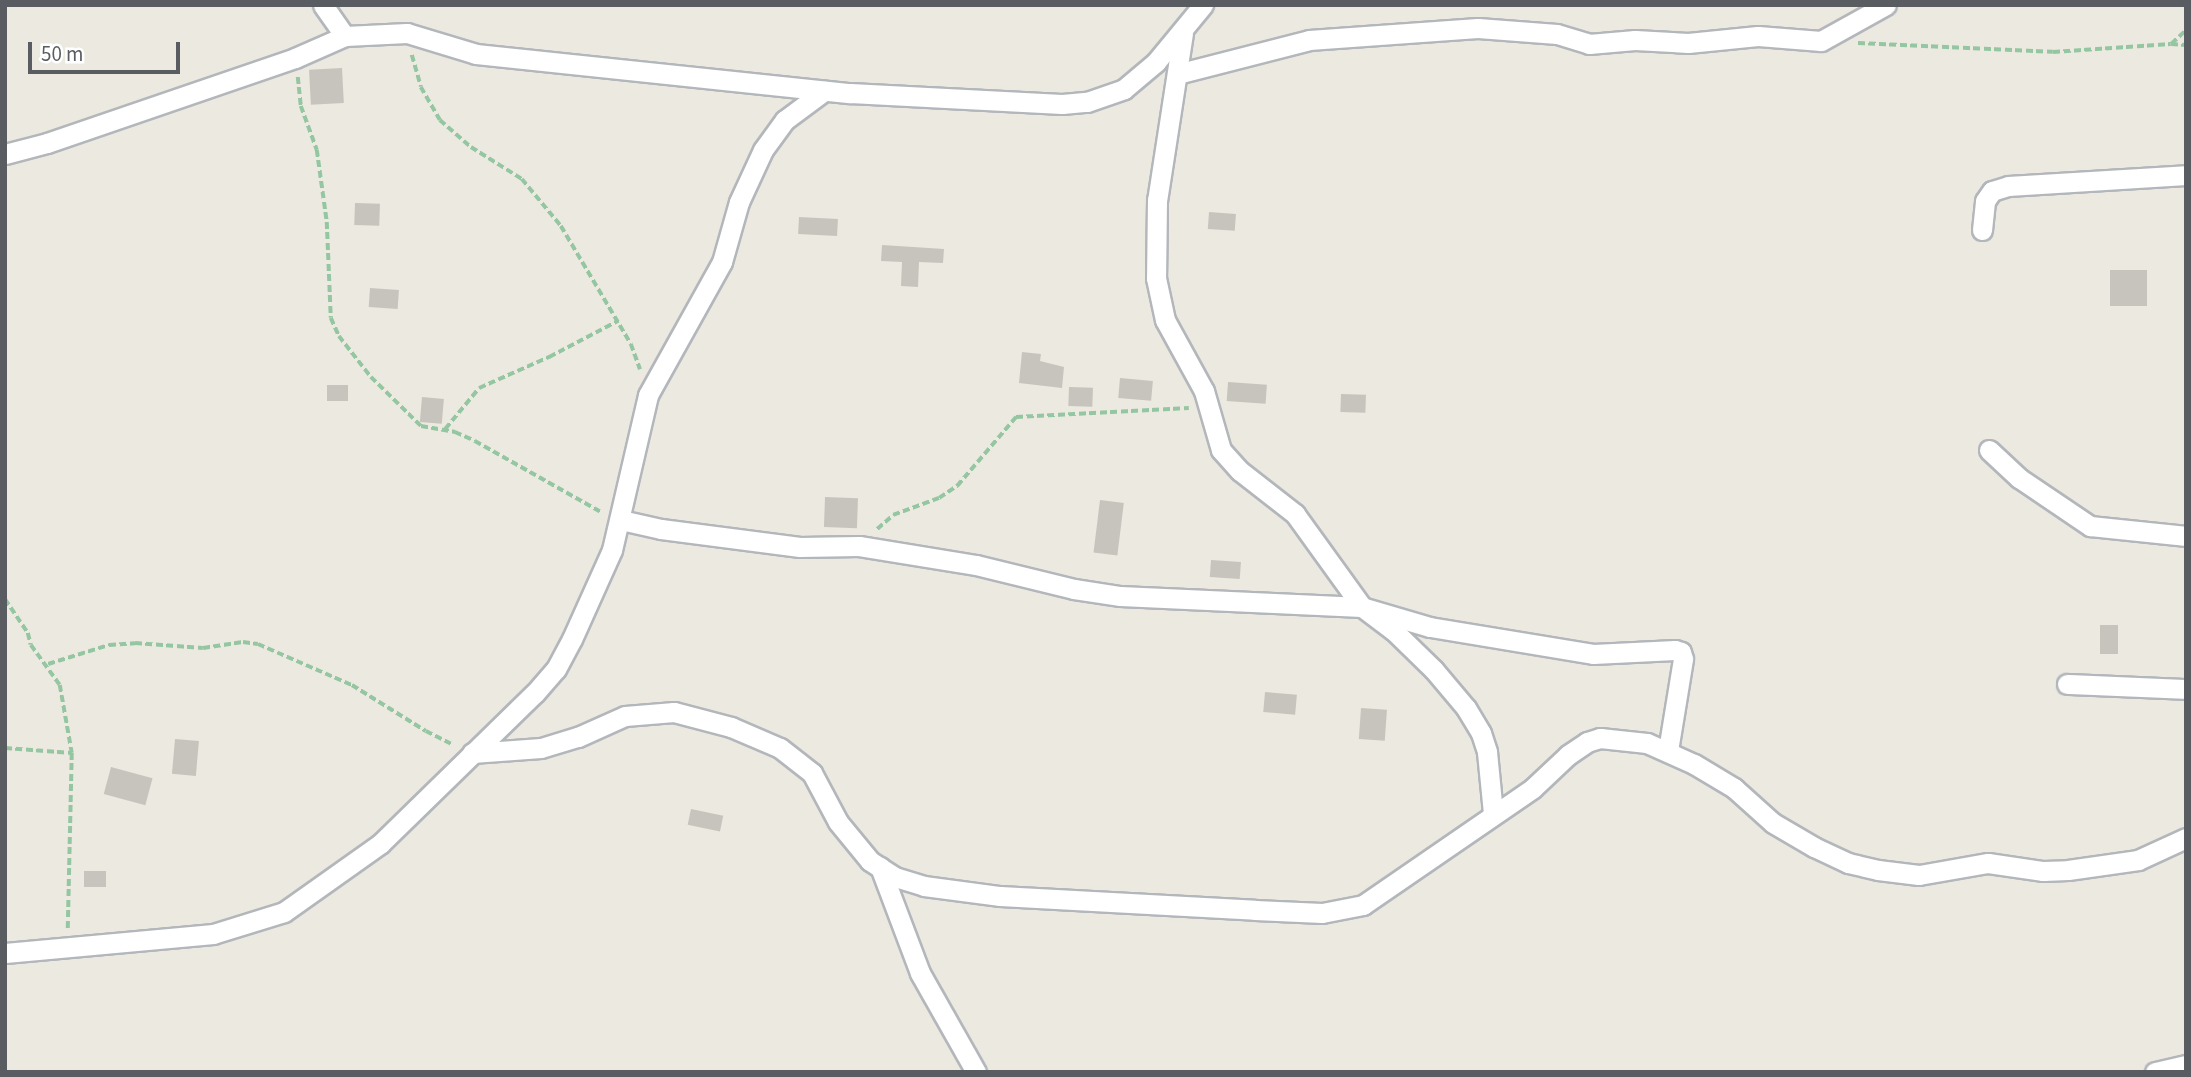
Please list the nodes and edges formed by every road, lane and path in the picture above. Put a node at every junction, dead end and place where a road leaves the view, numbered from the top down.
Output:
1 (323, 5) edge
2 (1203, 5) edge
3 (1886, 5) edge
4 (2186, 30) edge
5 (407, 33) junction
6 (1183, 33) junction
7 (345, 36) junction
8 (1821, 41) junction
9 (2171, 44) junction
10 (2186, 45) edge
11 (295, 58) junction
12 (1177, 74) junction
13 (824, 91) junction
14 (5, 154) edge
15 (2186, 175) edge
16 (1982, 230) dead end
17 (618, 321) junction
18 (649, 395) junction
19 (1208, 407) junction
20 (444, 430) junction
21 (1989, 450) dead end
22 (621, 520) junction
23 (2186, 536) edge
24 (859, 546) junction
25 (5, 598) edge
26 (1362, 607) junction
27 (48, 664) junction
28 (2067, 684) dead end
29 (2186, 689) edge
30 (5, 748) edge
31 (1668, 751) junction
32 (72, 753) junction
33 (472, 753) junction
34 (1493, 813) junction
35 (2186, 838) edge
36 (880, 867) junction
37 (68, 945) junction
38 (5, 953) edge
39 (2186, 1065) edge
40 (976, 1072) edge
41 (2155, 1072) edge

1 - 7 street
2 - 6 street
3 - 8 street
4 - 9 path
5 - 7 street
5 - 13 street
5 - 17 path
6 - 12 street
6 - 13 street
7 - 11 street
8 - 9 path
8 - 12 street
9 - 10 path
11 - 14 street
11 - 20 path
12 - 19 street
13 - 18 street
15 - 16 street
17 - 18 path
17 - 20 path
18 - 22 street
19 - 24 path
19 - 26 street
20 - 22 path
21 - 23 street
22 - 24 street
22 - 33 street
24 - 26 street
25 - 27 path
26 - 31 street
26 - 34 street
27 - 32 path
27 - 33 path
28 - 29 street
30 - 32 path
31 - 34 street
31 - 35 street
32 - 37 path
33 - 36 street
33 - 37 street
34 - 36 street
36 - 40 street
37 - 38 street
39 - 41 street

